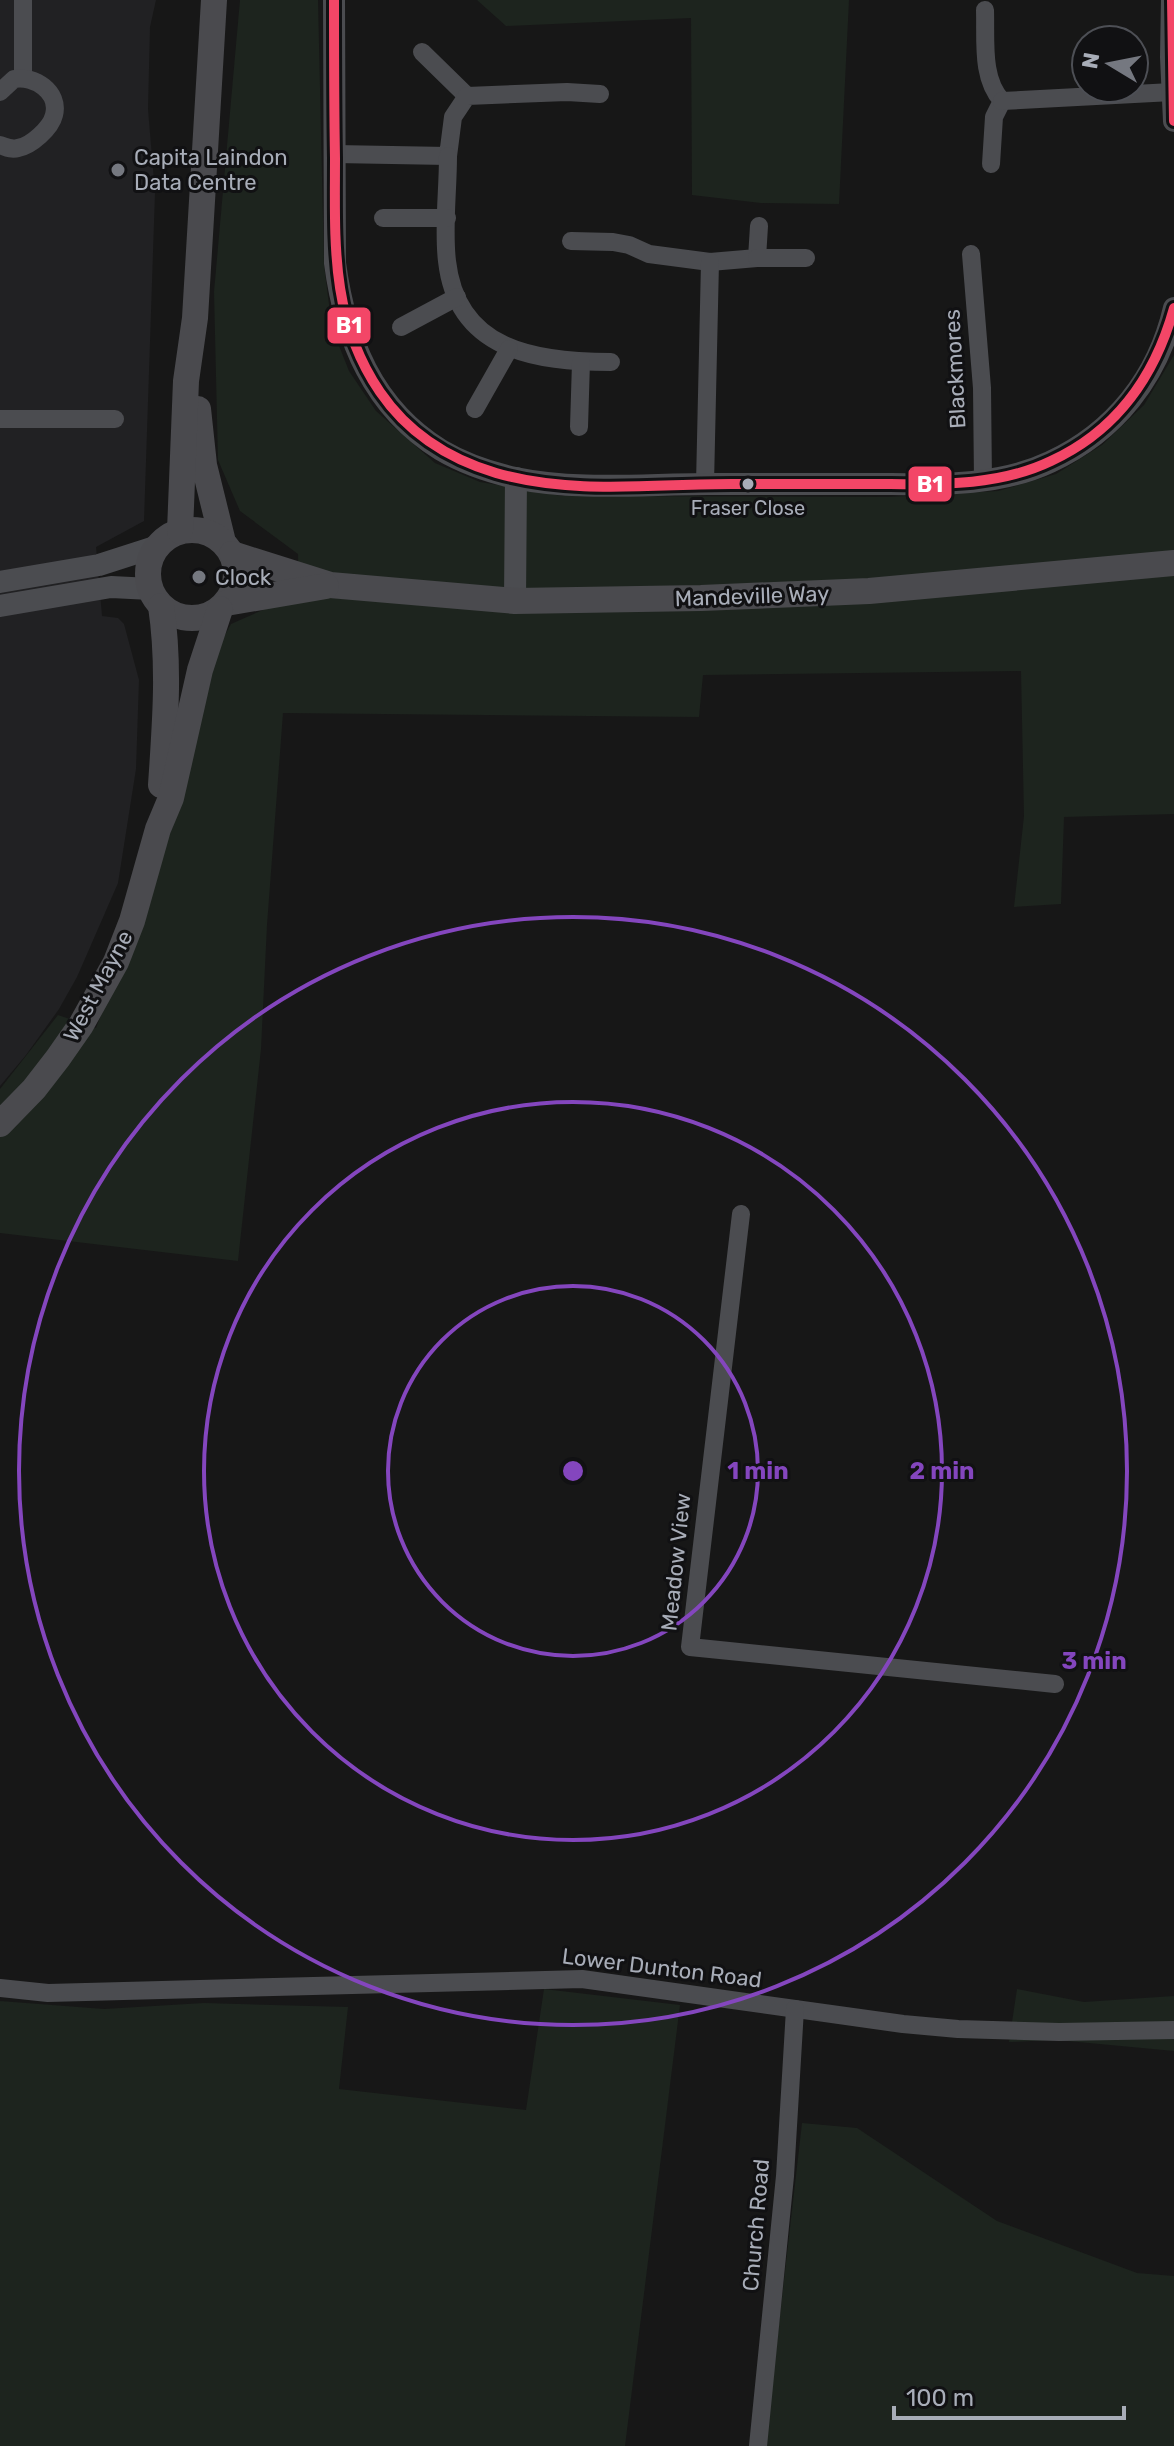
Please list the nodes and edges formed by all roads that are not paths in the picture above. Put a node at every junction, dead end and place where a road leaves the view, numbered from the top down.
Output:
1 (23, 0) edge
2 (214, 0) edge
3 (334, 0) edge
4 (1172, 0) edge
5 (985, 10) dead end
6 (422, 52) dead end
7 (23, 77) junction
8 (0, 92) edge
9 (1172, 92) junction
10 (600, 94) dead end
11 (467, 96) junction
12 (1002, 101) junction
13 (1174, 121) edge
14 (0, 145) edge
15 (335, 154) junction
16 (448, 156) junction
17 (991, 164) dead end
18 (383, 218) dead end
19 (447, 218) junction
20 (759, 226) dead end
21 (571, 241) dead end
22 (971, 254) dead end
23 (757, 258) junction
24 (806, 258) dead end
25 (710, 262) junction
26 (457, 297) junction
27 (1174, 308) edge
28 (195, 318) junction
29 (401, 327) dead end
30 (509, 349) junction
31 (581, 362) junction
32 (611, 362) dead end
33 (475, 409) dead end
34 (0, 419) edge
35 (115, 419) dead end
36 (579, 427) dead end
37 (516, 478) junction
38 (983, 481) junction
39 (705, 484) junction
40 (180, 531) junction
41 (158, 546) junction
42 (228, 548) junction
43 (1174, 563) edge
44 (0, 582) edge
45 (330, 585) junction
46 (156, 598) junction
47 (515, 601) junction
48 (0, 606) edge
49 (223, 606) junction
50 (158, 829) junction
51 (0, 1124) edge
52 (741, 1214) dead end
53 (1055, 1684) dead end
54 (0, 1988) edge
55 (795, 2009) junction
56 (1174, 2030) edge
57 (758, 2446) edge

1 - 7 street
2 - 28 main road
3 - 15 street
4 - 9 street
5 - 12 street
6 - 11 street
7 - 8 street
7 - 14 street
9 - 12 street
9 - 13 street
10 - 11 street
11 - 16 street
12 - 17 street
15 - 16 street
15 - 37 street
16 - 19 street
18 - 19 street
19 - 26 street
20 - 23 street
21 - 25 street
22 - 38 street, Blackmores
23 - 24 street
23 - 25 street
25 - 39 street
26 - 29 street
26 - 30 street
27 - 38 street
28 - 40 main road
28 - 42 main road
30 - 31 street
30 - 33 street
31 - 32 street
31 - 36 street
34 - 35 street
37 - 39 street
37 - 47 street
38 - 39 street
40 - 41 main road
40 - 42 main road
41 - 44 street
41 - 46 main road
42 - 45 main road, Mandeville Way
42 - 49 main road
43 - 47 main road, Mandeville Way
45 - 47 main road, Mandeville Way
45 - 49 main road, Mandeville Way
46 - 48 street
46 - 49 main road
46 - 50 main road, West Mayne
49 - 50 main road, West Mayne
50 - 51 main road, West Mayne
52 - 53 street, Meadow View
54 - 55 street, Lower Dunton Road
55 - 56 street, Lower Dunton Road
55 - 57 street, Church Road

